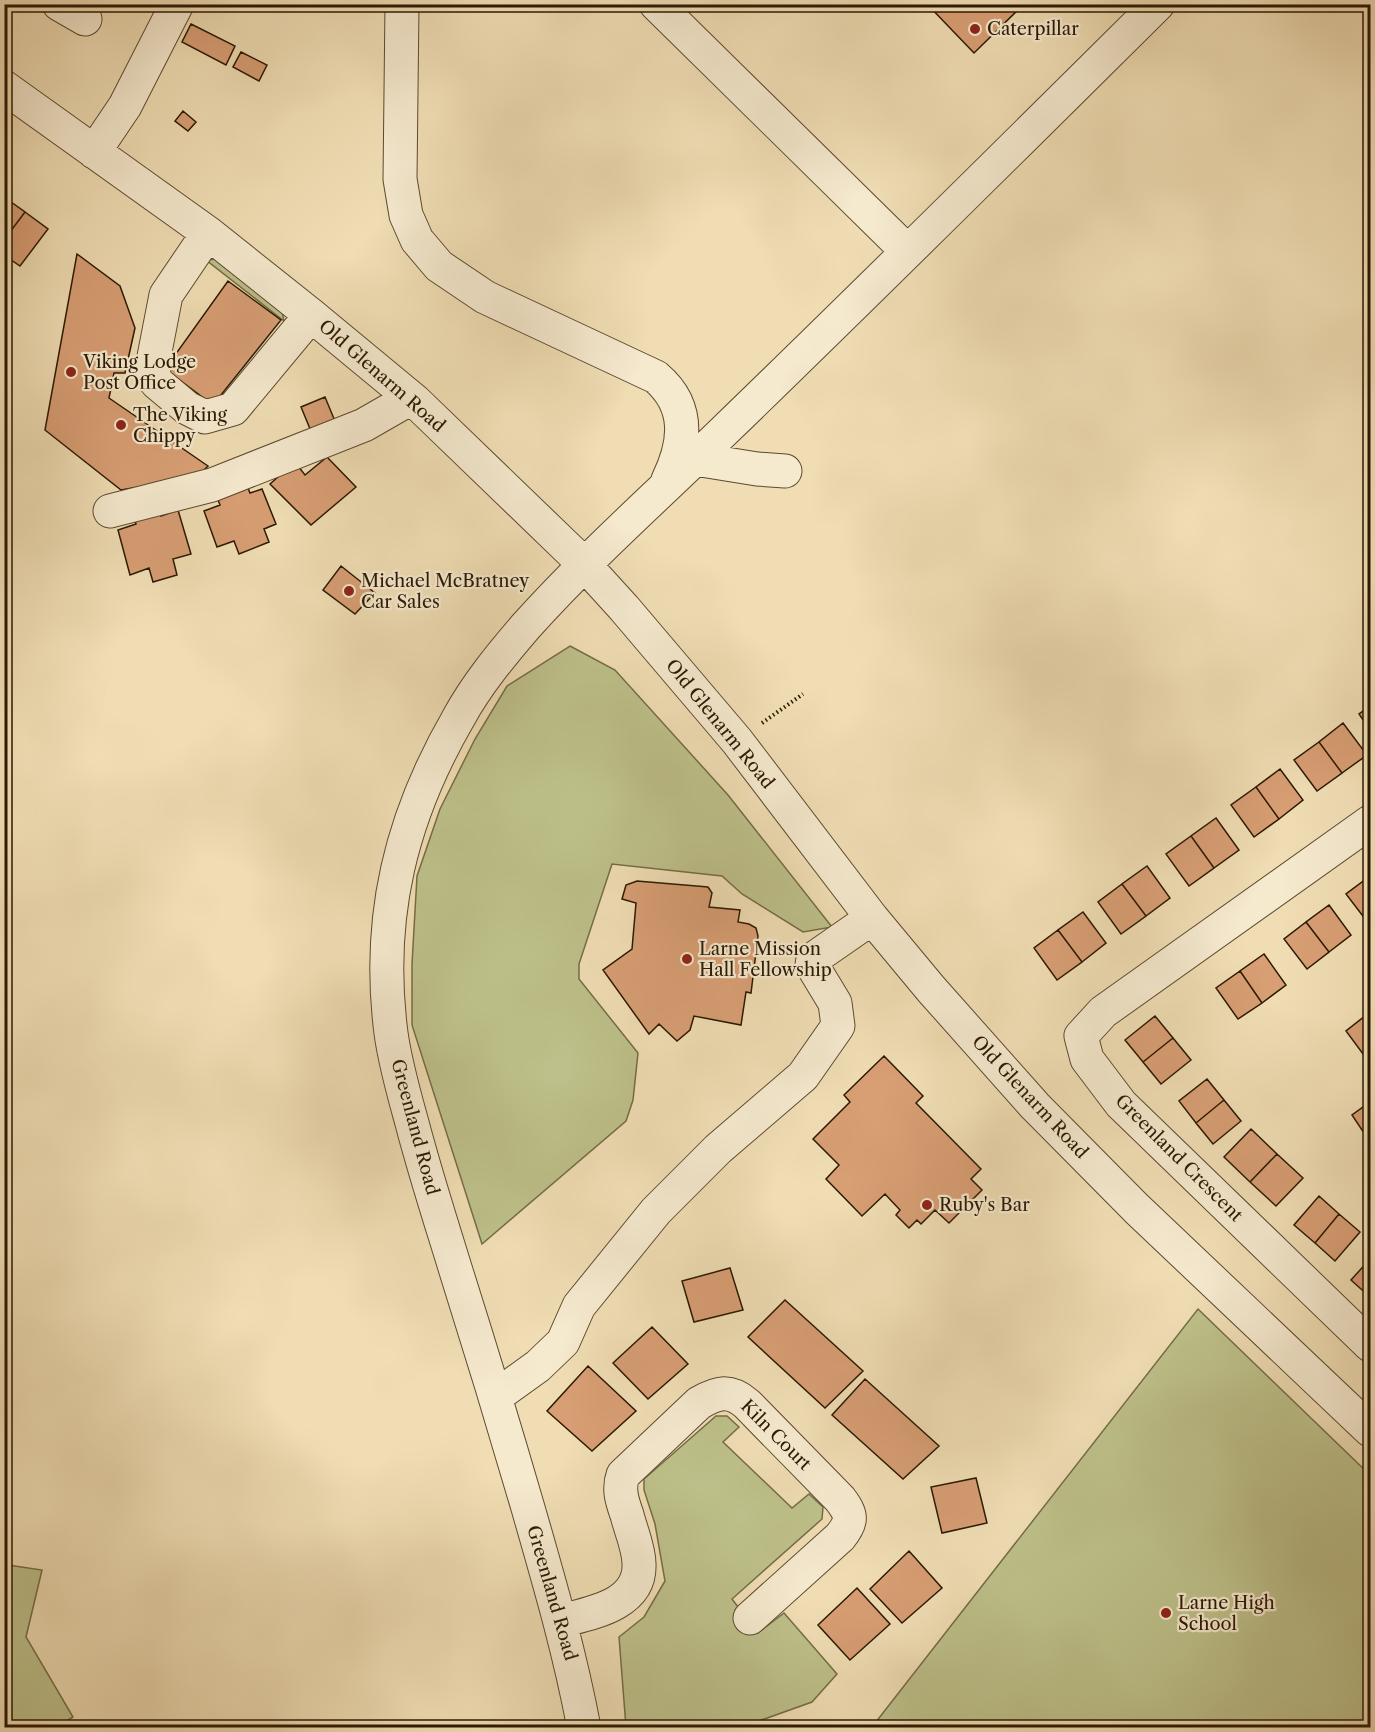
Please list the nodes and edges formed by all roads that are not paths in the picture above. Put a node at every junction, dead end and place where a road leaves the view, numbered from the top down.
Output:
1 (177, 4) edge
2 (402, 4) edge
3 (656, 4) edge
4 (1158, 4) edge
5 (4, 87) edge
6 (94, 152) junction
7 (208, 233) junction
8 (907, 251) junction
9 (311, 315) junction
10 (411, 398) junction
11 (695, 459) junction
12 (785, 471) dead end
13 (663, 490) junction
14 (110, 511) dead end
15 (584, 564) junction
16 (1371, 822) edge
17 (872, 918) junction
18 (1371, 1345) edge
19 (495, 1396) junction
20 (1371, 1430) edge
21 (750, 1618) dead end
22 (561, 1621) junction
23 (584, 1728) edge

1 - 6 street
2 - 13 street
3 - 8 street
4 - 8 street, Greenland Road
5 - 6 street, Old Glenarm Road
6 - 7 street, Old Glenarm Road
7 - 9 street, Old Glenarm Road
7 - 9 street
8 - 11 street, Greenland Road
9 - 10 street, Old Glenarm Road
10 - 14 street
10 - 15 street, Old Glenarm Road
11 - 12 street
11 - 13 street, Greenland Road
13 - 15 street, Greenland Road
15 - 17 street, Old Glenarm Road
15 - 19 street, Greenland Road
16 - 18 street, Greenland Crescent
17 - 19 street
17 - 20 street, Old Glenarm Road
19 - 22 street, Greenland Road
21 - 22 street, Kiln Court
22 - 23 street, Greenland Road

